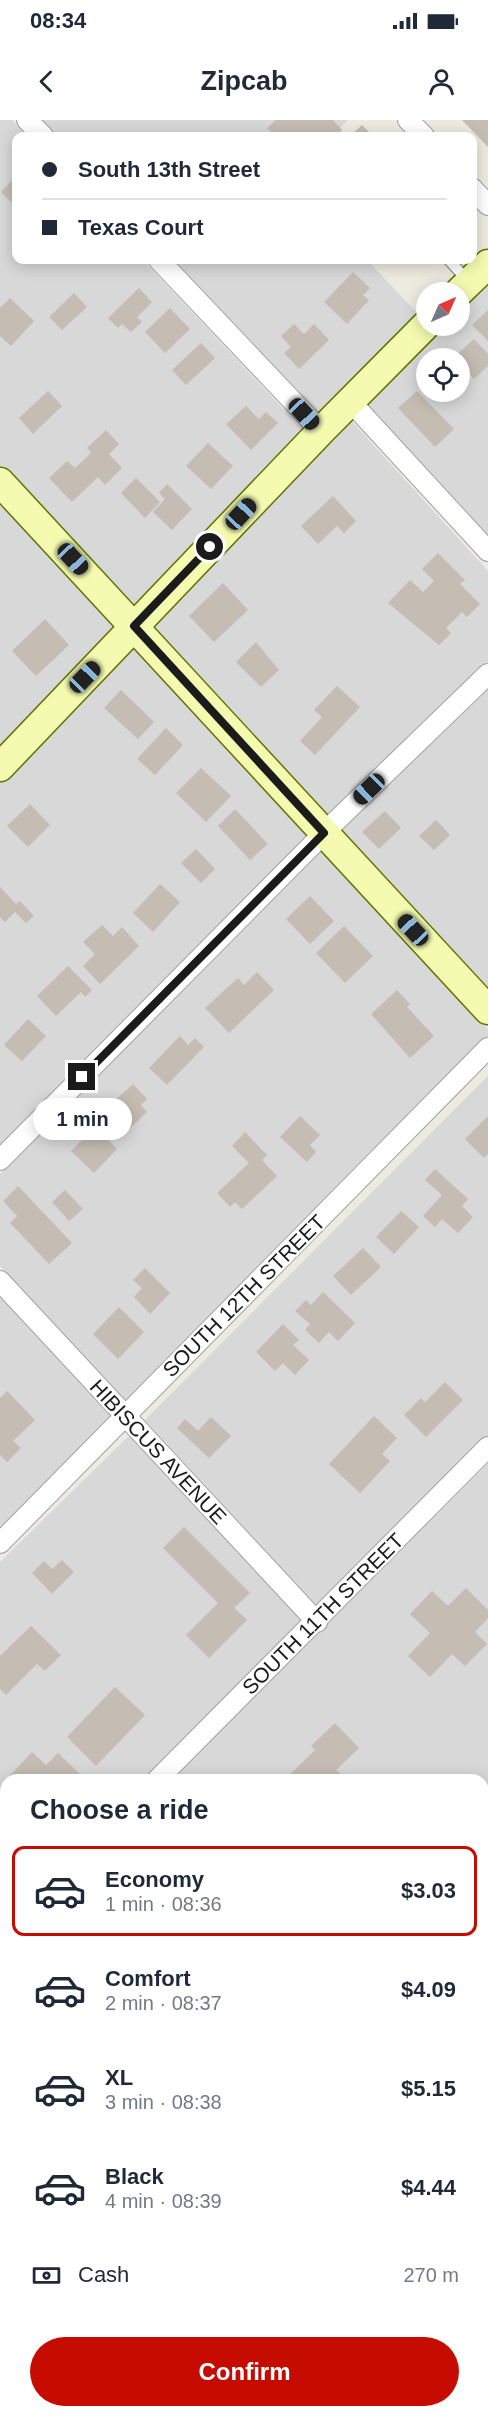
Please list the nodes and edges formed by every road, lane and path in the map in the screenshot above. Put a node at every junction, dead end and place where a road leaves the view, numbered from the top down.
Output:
1 (27, 120) edge
2 (408, 120) edge
3 (39, 132) edge
4 (420, 132) edge
5 (477, 193) edge
6 (488, 205) edge
7 (163, 264) edge
8 (454, 264) edge
9 (472, 279) edge
10 (416, 336) edge
11 (350, 401) junction
12 (321, 431) junction
13 (0, 482) edge
14 (488, 551) edge
15 (134, 626) junction
16 (488, 674) edge
17 (0, 767) edge
18 (324, 833) junction
19 (488, 1010) edge
20 (488, 1048) edge
21 (0, 1160) edge
22 (0, 1281) edge
23 (126, 1416) junction
24 (488, 1447) edge
25 (0, 1543) edge
26 (317, 1622) junction
27 (163, 1774) edge

1 - 3 street
2 - 4 street
5 - 6 street
7 - 12 street
8 - 9 lane
10 - 11 street
11 - 12 street
11 - 14 street
12 - 15 street
13 - 15 street
15 - 17 street
15 - 18 street
16 - 18 street
18 - 19 street
18 - 21 street
20 - 23 street, SOUTH 12TH STREET
22 - 23 street, HIBISCUS AVENUE
23 - 25 street, SOUTH 12TH STREET
23 - 26 street, HIBISCUS AVENUE
24 - 26 street, SOUTH 11TH STREET
26 - 27 street, SOUTH 11TH STREET

